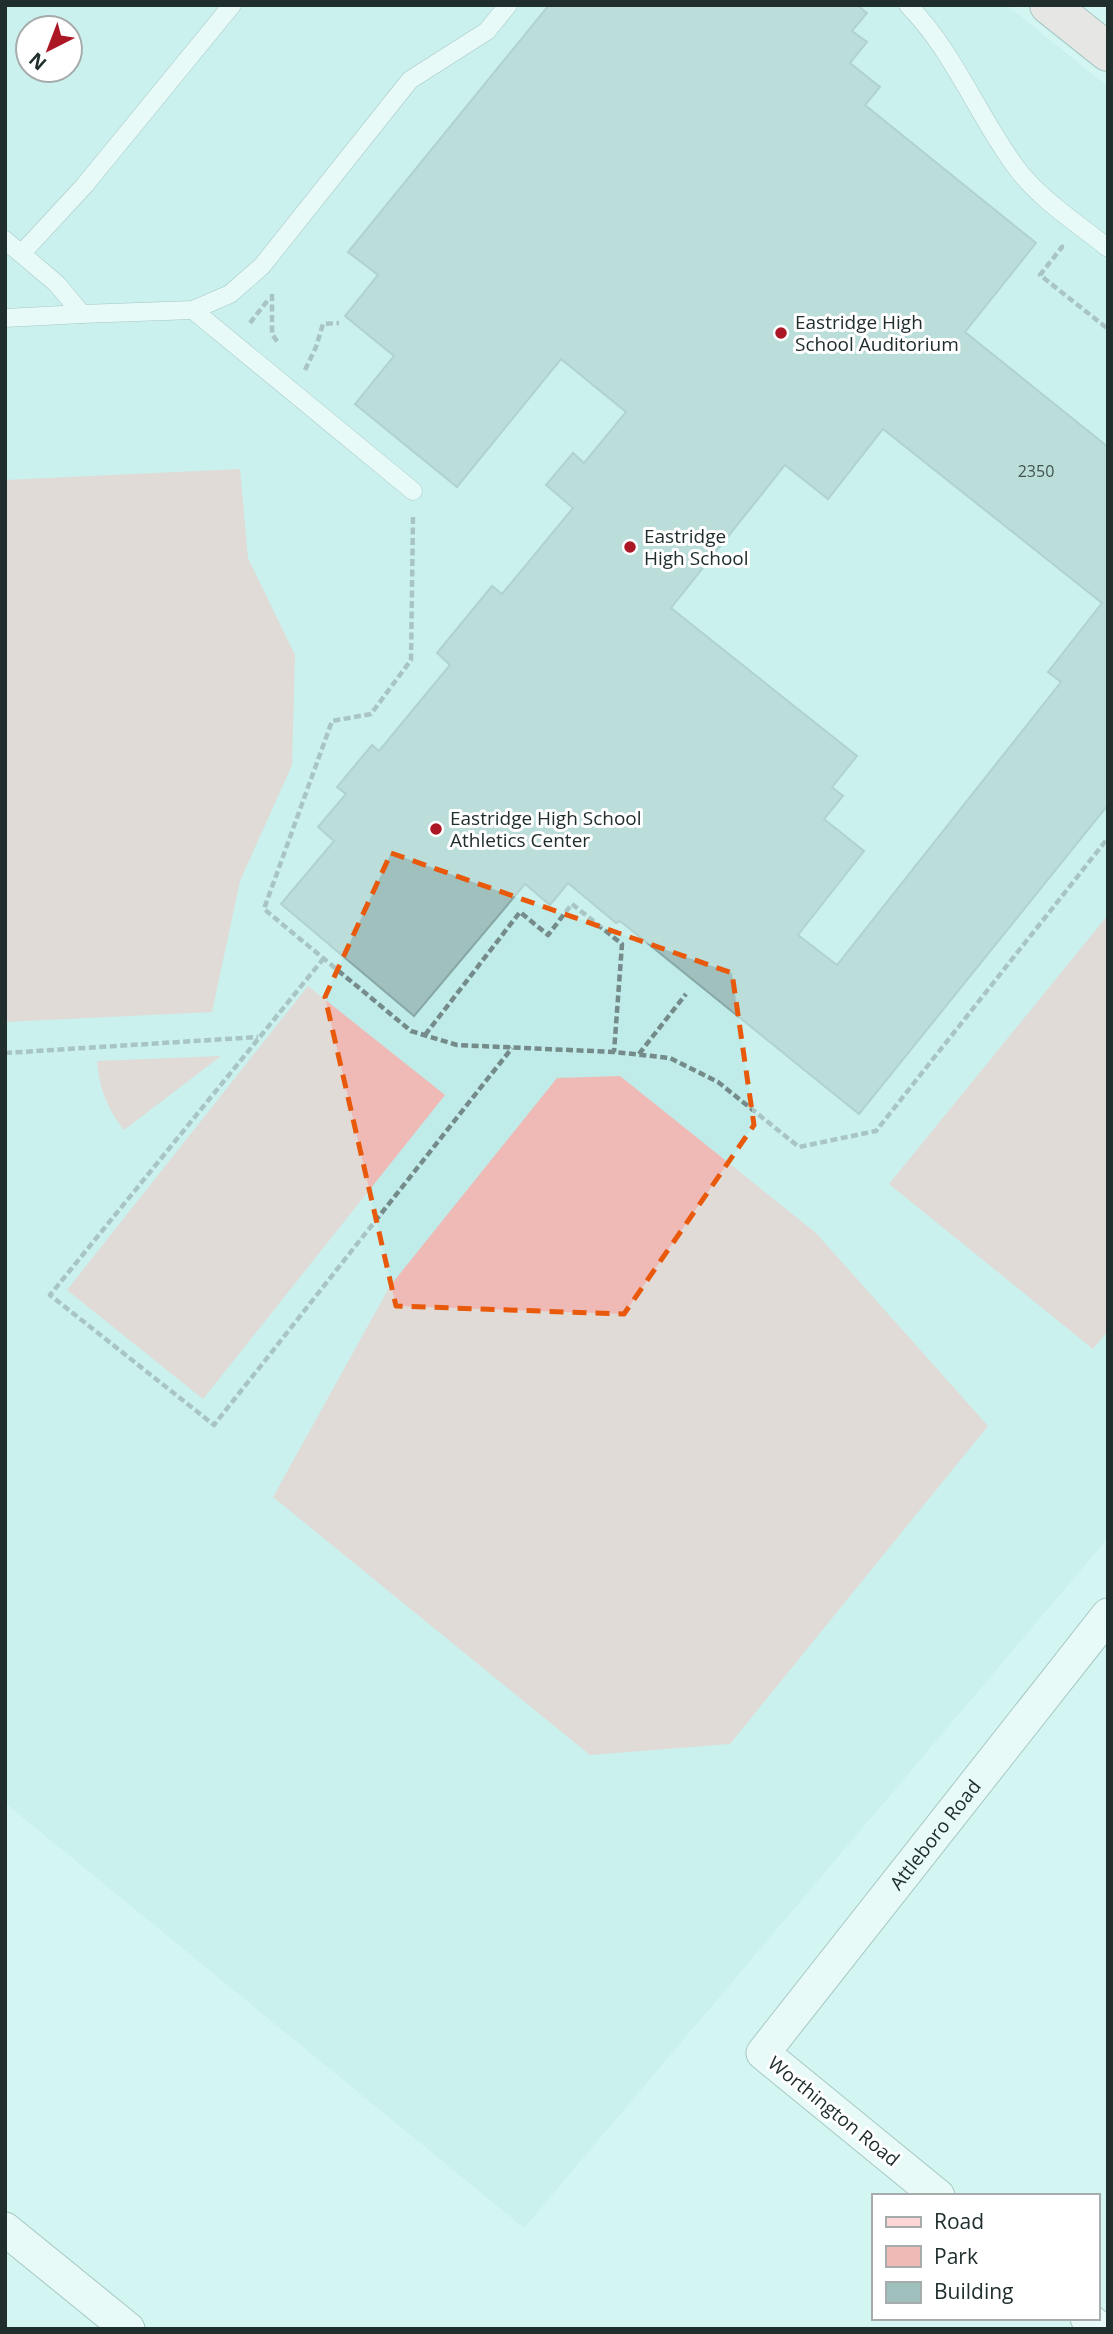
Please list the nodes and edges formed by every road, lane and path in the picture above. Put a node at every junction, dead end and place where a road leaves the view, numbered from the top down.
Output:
1 (232, 5) edge
2 (508, 5) edge
3 (908, 5) edge
4 (1049, 5) edge
5 (1108, 52) edge
6 (5, 240) edge
7 (1108, 248) edge
8 (22, 253) junction
9 (193, 310) junction
10 (82, 314) junction
11 (5, 318) edge
12 (339, 323) dead end
13 (234, 344) junction
14 (283, 350) dead end
15 (299, 361) dead end
16 (307, 367) junction
17 (290, 389) junction
18 (414, 491) joint
19 (1108, 838) edge
20 (324, 958) junction
21 (686, 994) dead end
22 (425, 1035) junction
23 (259, 1037) junction
24 (512, 1048) junction
25 (614, 1052) junction
26 (5, 1053) edge
27 (639, 1055) junction
28 (1108, 1615) edge
29 (763, 2053) joint
30 (935, 2194) edge
31 (5, 2229) edge
32 (128, 2329) edge

1 - 8 lane
2 - 9 lane
3 - 7 lane
4 - 5 main road
6 - 8 lane
8 - 10 lane
9 - 10 lane
9 - 13 lane
10 - 11 lane
12 - 16 path
13 - 14 path
13 - 17 lane
15 - 16 path
16 - 17 path
17 - 18 lane
18 - 20 path
19 - 27 path
20 - 22 path
20 - 23 path
21 - 27 path
22 - 24 path
22 - 25 path
23 - 24 path
23 - 26 path
24 - 25 path
25 - 27 path
28 - 29 street, Attleboro Road
29 - 30 street, Worthington Road
31 - 32 street

